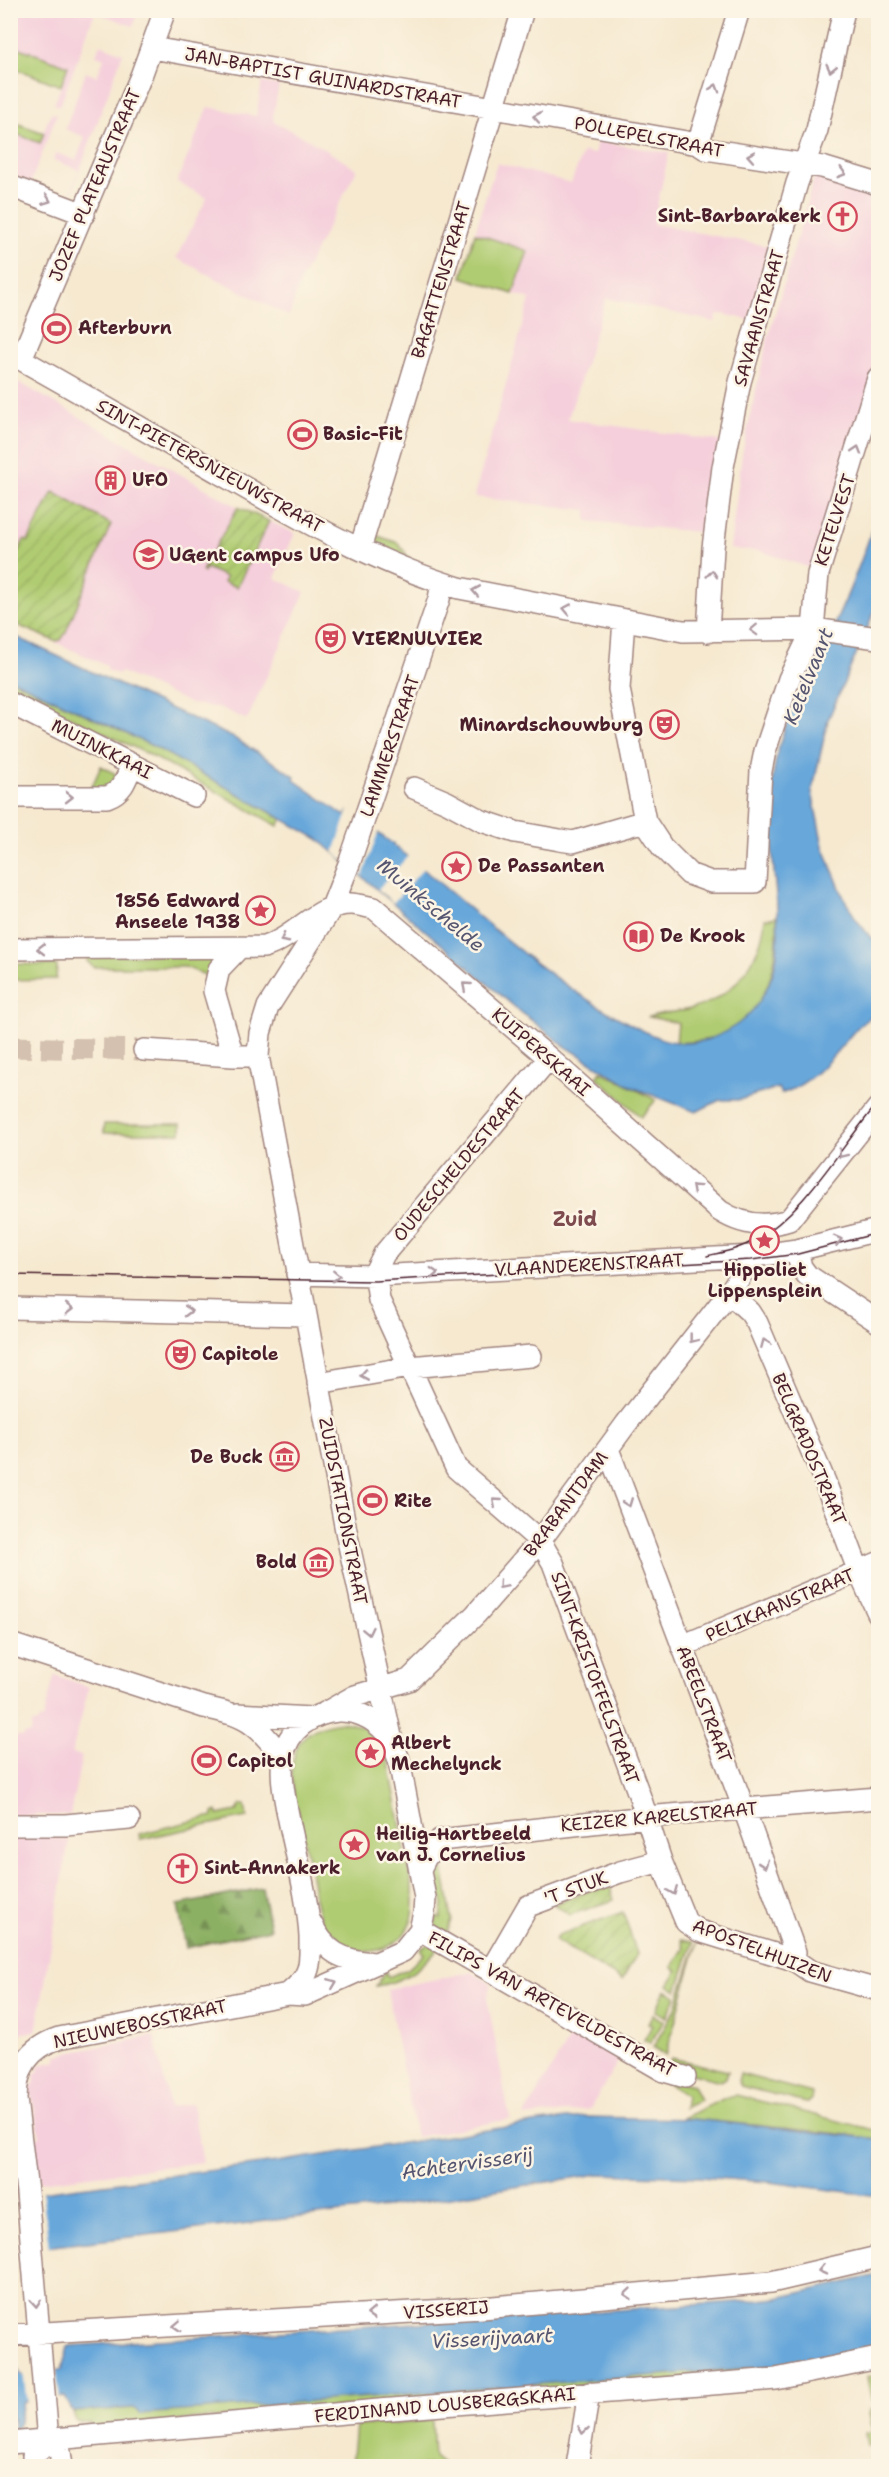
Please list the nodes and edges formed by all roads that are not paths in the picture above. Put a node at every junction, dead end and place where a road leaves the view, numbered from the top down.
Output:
1 (165, 10) edge
2 (523, 10) edge
3 (739, 10) edge
4 (844, 10) edge
5 (152, 48) junction
6 (493, 108) junction
7 (698, 144) junction
8 (805, 165) junction
9 (879, 184) edge
10 (10, 186) edge
11 (84, 214) junction
12 (16, 356) edge
13 (879, 378) edge
14 (360, 549) junction
15 (442, 583) junction
16 (624, 620) junction
17 (821, 630) junction
18 (708, 632) junction
19 (872, 637) edge
20 (10, 703) edge
21 (132, 764) junction
22 (414, 788) dead end
23 (194, 796) dead end
24 (10, 797) edge
25 (645, 821) junction
26 (332, 907) junction
27 (239, 948) junction
28 (10, 949) edge
29 (144, 1050) tunnel mouth
30 (233, 1056) junction
31 (258, 1056) junction
32 (549, 1058) junction
33 (879, 1108) edge
34 (879, 1230) edge
35 (797, 1250) junction
36 (754, 1256) junction
37 (297, 1274) junction
38 (375, 1276) junction
39 (729, 1293) junction
40 (10, 1308) edge
41 (277, 1313) junction
42 (305, 1315) junction
43 (879, 1322) edge
44 (531, 1356) dead end
45 (410, 1367) junction
46 (318, 1383) junction
47 (608, 1449) junction
48 (540, 1541) junction
49 (879, 1563) edge
50 (859, 1572) junction
51 (879, 1613) edge
52 (10, 1644) edge
53 (682, 1646) junction
54 (380, 1688) junction
55 (234, 1714) junction
56 (318, 1716) junction
57 (392, 1741) junction
58 (284, 1755) junction
59 (879, 1798) edge
60 (744, 1809) junction
61 (646, 1817) junction
62 (410, 1818) junction
63 (129, 1819) dead end
64 (10, 1825) edge
65 (440, 1840) junction
66 (661, 1861) junction
67 (420, 1869) junction
68 (309, 1920) junction
69 (420, 1930) junction
70 (794, 1960) junction
71 (375, 1962) junction
72 (491, 1970) junction
73 (879, 1990) edge
74 (288, 1994) junction
75 (685, 2077) dead end
76 (879, 2257) edge
77 (38, 2334) junction
78 (10, 2335) edge
79 (879, 2358) edge
80 (589, 2393) junction
81 (48, 2440) junction
82 (10, 2442) edge
83 (34, 2466) edge
84 (62, 2466) edge
85 (577, 2466) edge

1 - 5 street, JOZEF PLATEAUSTRAAT
2 - 6 street, BAGATTENSTRAAT
7 -> 3 street
4 -> 8 street, SAVAANSTRAAT
5 - 6 street, JAN-BAPTIST GUINARDSTRAAT
5 - 11 street, JOZEF PLATEAUSTRAAT
7 -> 6 street, POLLEPELSTRAAT
6 - 14 street, BAGATTENSTRAAT
8 -> 7 street, POLLEPELSTRAAT
8 -> 9 street, POLLEPELSTRAAT
18 -> 8 street, SAVAANSTRAAT
10 -> 11 street
11 - 12 street, JOZEF PLATEAUSTRAAT
12 - 14 street, SINT-PIETERSNIEUWSTRAAT
17 -> 13 street, KETELVEST
14 - 15 street, SINT-PIETERSNIEUWSTRAAT
16 -> 15 street, SINT-PIETERSNIEUWSTRAAT
15 - 26 street, LAMMERSTRAAT
16 - 18 street, SINT-PIETERSNIEUWSTRAAT
16 - 25 street
17 -> 18 street, SINT-PIETERSNIEUWSTRAAT
17 - 19 street, SINT-PIETERSNIEUWSTRAAT
17 - 25 street
20 - 21 street, MUINKKAAI
21 - 23 street, MUINKKAAI
24 -> 21 street
22 - 25 street
26 -> 27 street
26 - 31 street, LAMMERSTRAAT
32 -> 26 street, KUIPERSKAAI
27 -> 28 street
27 - 30 street
29 - 30 street
30 - 31 street
31 - 37 street, ZUIDSTATIONSTRAAT
33 -> 32 street, KUIPERSKAAI
32 - 38 street, OUDESCHELDESTRAAT
35 -> 34 street, VLAANDERENSTRAAT
35 - 36 street, VLAANDERENSTRAAT
35 - 43 street
38 -> 36 street, VLAANDERENSTRAAT
36 - 39 street
37 -> 38 street, VLAANDERENSTRAAT
37 - 41 street
37 - 42 street, ZUIDSTATIONSTRAAT
38 - 45 street, SINT-KRISTOFFELSTRAAT
39 -> 47 street, BRABANTDAM
50 -> 39 street, BELGRADOSTRAAT
40 -> 41 street
41 - 42 street
42 - 46 street, ZUIDSTATIONSTRAAT
44 - 45 street
45 -> 46 street
48 -> 45 street, SINT-KRISTOFFELSTRAAT
46 -> 54 street, ZUIDSTATIONSTRAAT
47 - 48 street, BRABANTDAM
47 -> 53 street, ABEELSTRAAT
48 -> 54 street, BRABANTDAM
48 - 61 street, SINT-KRISTOFFELSTRAAT
49 - 50 street, PELIKAANSTRAAT
50 - 51 street, BELGRADOSTRAAT
50 - 53 street, PELIKAANSTRAAT
52 - 55 street
53 - 60 street, ABEELSTRAAT
54 - 56 street
54 - 57 street, ZUIDSTATIONSTRAAT
55 - 56 street
55 - 58 street
56 - 57 street
56 - 58 street
57 - 62 street, ZUIDSTATIONSTRAAT
58 - 68 street
59 - 60 street, KEIZER KARELSTRAAT
60 - 61 street, KEIZER KARELSTRAAT
60 -> 70 street, ABEELSTRAAT
61 - 65 street, KEIZER KARELSTRAAT
61 - 66 street, APOSTELHUIZEN
62 - 65 street
62 - 67 street, ZUIDSTATIONSTRAAT
63 - 64 street
65 - 67 street
66 -> 70 street, APOSTELHUIZEN
66 - 72 street, 'T STUK
67 - 69 street, ZUIDSTATIONSTRAAT
68 - 71 street
68 - 74 street
69 - 71 street, NIEUWEBOSSTRAAT
69 - 72 street, FILIPS VAN ARTEVELDESTRAAT
70 - 73 street, APOSTELHUIZEN
74 -> 71 street, NIEUWEBOSSTRAAT
72 - 75 street, FILIPS VAN ARTEVELDESTRAAT
74 -> 77 street, NIEUWEBOSSTRAAT
76 -> 77 street, VISSERIJ
77 - 78 street, VISSERIJ
77 - 81 street
79 - 80 street, FERDINAND LOUSBERGSKAAI
80 - 81 street, FERDINAND LOUSBERGSKAAI
80 -> 85 street
81 - 82 street, FERDINAND LOUSBERGSKAAI
81 - 83 street
81 - 84 street

